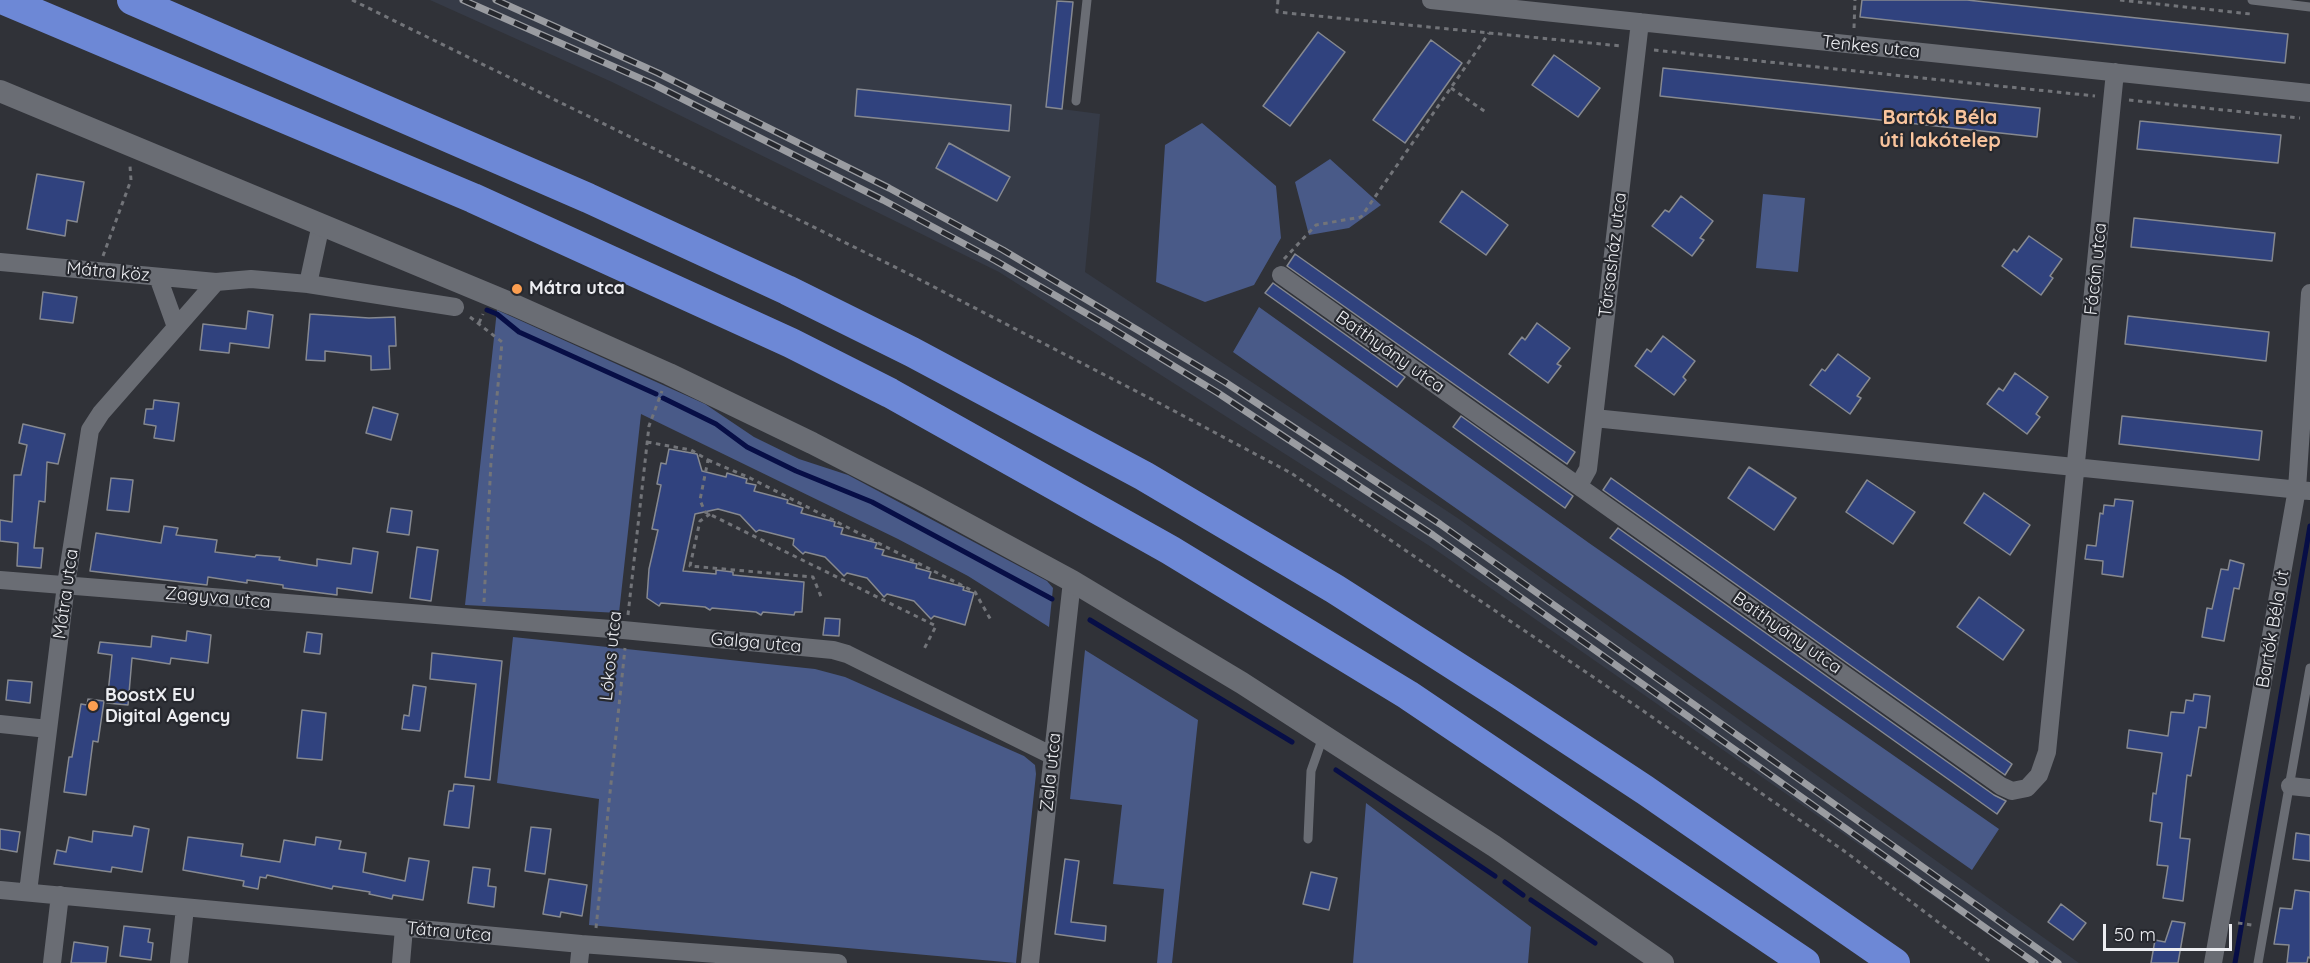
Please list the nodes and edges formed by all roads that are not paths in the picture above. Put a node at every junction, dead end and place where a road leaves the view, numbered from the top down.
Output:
1 (4, 0) edge
2 (132, 0) edge
3 (1087, 0) edge
4 (1431, 0) edge
5 (2252, 0) edge
6 (2271, 1) edge
7 (2310, 7) edge
8 (1640, 22) junction
9 (2115, 72) junction
10 (0, 91) edge
11 (2310, 93) edge
12 (1076, 101) dead end
13 (321, 224) junction
14 (0, 262) edge
15 (1281, 275) road end
16 (158, 277) junction
17 (216, 282) junction
18 (308, 284) junction
19 (2310, 293) edge
20 (455, 307) road end
21 (176, 327) junction
22 (1594, 418) junction
23 (2077, 466) junction
24 (1579, 484) junction
25 (2304, 490) edge
26 (0, 580) edge
27 (1072, 581) junction
28 (66, 585) junction
29 (436, 615) joint
30 (2310, 668) edge
31 (0, 724) edge
32 (48, 729) junction
33 (1324, 734) junction
34 (1053, 756) junction
35 (2290, 786) junction
36 (2310, 788) edge
37 (1308, 839) dead end
38 (0, 890) edge
39 (28, 892) junction
40 (60, 895) junction
41 (185, 908) junction
42 (404, 928) junction
43 (587, 944) junction
44 (52, 963) edge
45 (179, 963) edge
46 (401, 963) edge
47 (579, 963) edge
48 (838, 963) edge
49 (1030, 963) edge
50 (1663, 963) edge
51 (1805, 963) edge
52 (1895, 963) edge
53 (2214, 963) edge
54 (2258, 963) edge

1 - 51 highway
2 - 52 highway
3 - 12 lane
4 - 8 street, Tenkes utca
5 - 6 lane
6 - 7 lane
8 - 9 street, Tenkes utca
8 - 22 street, Társasház utca
9 - 11 street, Tenkes utca
9 - 23 street, Fácán utca
10 - 13 street
13 - 18 street
13 - 27 street
14 - 16 street, Mátra köz
15 - 24 street, Batthyány utca
16 - 17 street, Mátra köz
16 - 21 street
17 - 18 street
17 - 21 street, Mátra utca
18 - 20 street
19 - 25 street, Bartók Béla út
21 - 28 street, Mátra utca
22 - 23 street
22 - 24 street, Társasház utca
23 - 24 street, Batthyány utca
23 - 25 street
25 - 53 street, Bartók Béla út
26 - 28 street, Zagyva utca
27 - 33 street
27 - 34 street, Zala utca
28 - 29 street, Zagyva utca
28 - 32 street, Mátra utca
29 - 34 street, Galga utca
30 - 35 lane
31 - 32 street
32 - 39 street, Mátra utca
33 - 37 lane
33 - 50 street
34 - 49 street, Zala utca
35 - 36 street
35 - 54 lane
38 - 39 street, Tátra utca
39 - 40 street, Tátra utca
40 - 41 street, Tátra utca
40 - 44 street
41 - 42 street, Tátra utca
41 - 45 street
42 - 43 street, Tátra utca
42 - 46 street
43 - 47 street
43 - 48 street, Tátra utca

